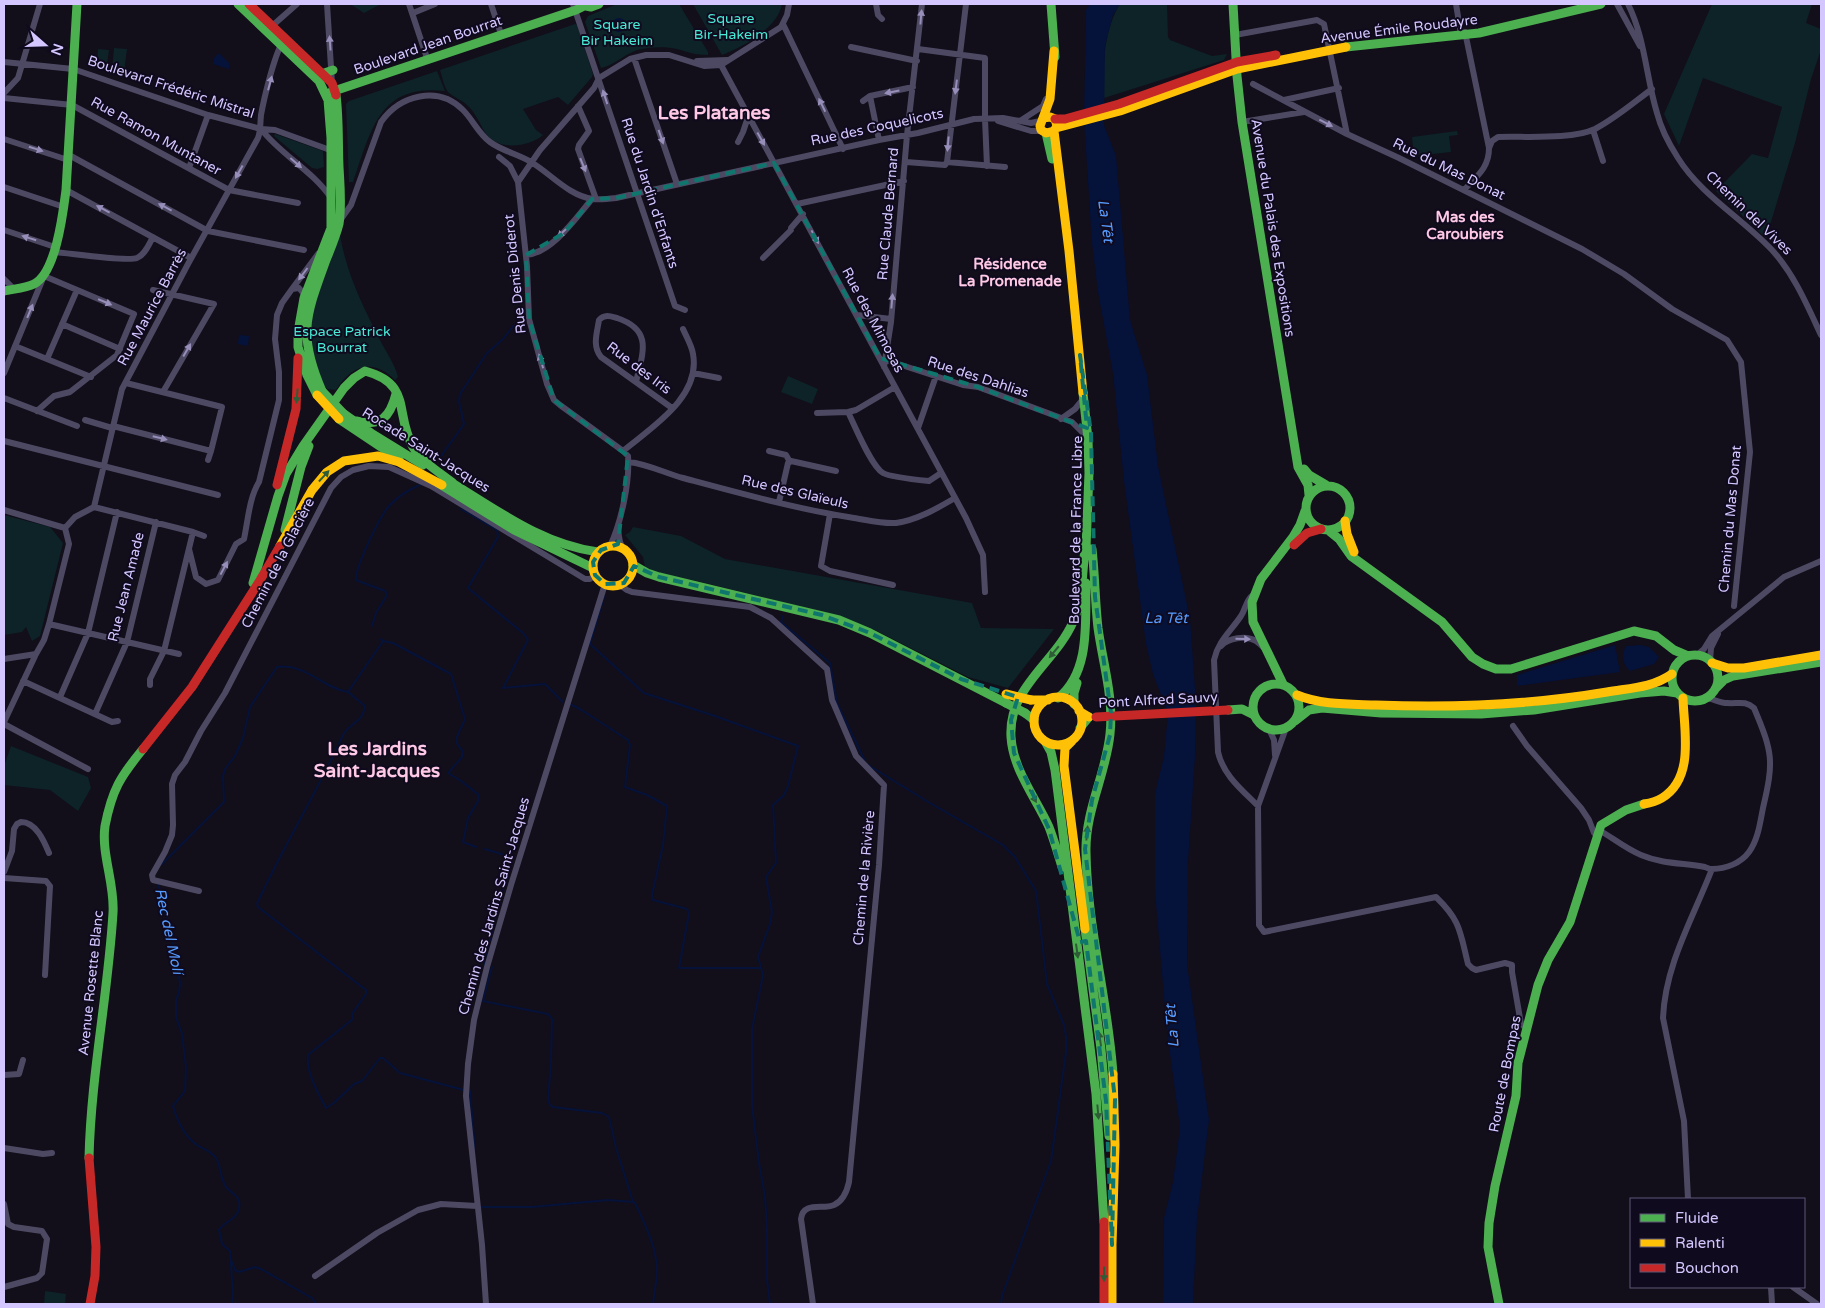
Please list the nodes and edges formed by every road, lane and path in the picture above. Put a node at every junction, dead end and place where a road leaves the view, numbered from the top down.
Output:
1 (40, 4) edge
2 (77, 4) edge
3 (238, 4) edge
4 (249, 4) edge
5 (296, 4) edge
6 (327, 4) edge
7 (409, 4) edge
8 (435, 4) edge
9 (491, 4) edge
10 (600, 4) edge
11 (789, 4) edge
12 (876, 4) edge
13 (922, 4) edge
14 (966, 4) edge
15 (1051, 4) edge
16 (1233, 4) edge
17 (1456, 4) edge
18 (1584, 4) edge
19 (1601, 4) edge
20 (1617, 4) edge
21 (1628, 4) edge
22 (587, 5) edge
23 (575, 7) edge
24 (413, 13) junction
25 (882, 19) dead end
26 (783, 24) junction
27 (272, 26) junction
28 (1463, 33) junction
29 (501, 34) junction
30 (1235, 35) junction
31 (283, 42) junction
32 (851, 47) dead end
33 (1328, 47) junction
34 (918, 49) junction
35 (1054, 51) junction
36 (1643, 54) junction
37 (959, 55) junction
38 (427, 58) junction
39 (634, 58) junction
40 (728, 60) junction
41 (690, 61) junction
42 (917, 61) junction
43 (4, 63) edge
44 (23, 64) junction
45 (722, 65) junction
46 (1237, 65) junction
47 (1053, 66) junction
48 (74, 69) junction
49 (333, 70) junction
50 (323, 74) junction
51 (313, 76) junction
52 (599, 78) junction
53 (1253, 84) dead end
54 (913, 87) junction
55 (1339, 88) junction
56 (331, 89) junction
57 (1652, 89) junction
58 (4, 93) edge
59 (870, 96) junction
60 (4, 98) edge
61 (1284, 100) junction
62 (863, 101) dead end
63 (72, 105) junction
64 (578, 106) junction
65 (1305, 112) junction
66 (208, 115) junction
67 (748, 117) junction
68 (985, 119) junction
69 (1042, 120) junction
70 (1020, 122) junction
71 (1242, 122) junction
72 (1066, 123) joint
73 (950, 126) junction
74 (1051, 127) junction
75 (261, 129) junction
76 (1593, 130) junction
77 (1348, 134) junction
78 (908, 135) junction
79 (4, 139) edge
80 (879, 140) junction
81 (738, 142) dead end
82 (1489, 148) junction
83 (843, 149) junction
84 (330, 150) junction
85 (499, 157) dead end
86 (68, 158) junction
87 (1603, 161) dead end
88 (531, 162) junction
89 (906, 162) junction
90 (947, 162) junction
91 (774, 163) junction
92 (987, 166) junction
93 (1005, 167) dead end
94 (189, 168) junction
95 (904, 181) junction
96 (518, 182) junction
97 (678, 184) junction
98 (4, 187) edge
99 (66, 190) junction
100 (229, 190) junction
101 (1464, 190) junction
102 (637, 193) junction
103 (354, 196) junction
104 (331, 198) junction
105 (594, 199) junction
106 (340, 201) junction
107 (298, 203) dead end
108 (797, 204) junction
109 (64, 207) junction
110 (802, 214) junction
111 (338, 226) junction
112 (4, 230) edge
113 (208, 231) junction
114 (153, 237) junction
115 (327, 241) junction
116 (54, 249) junction
117 (1582, 249) joint
118 (304, 250) dead end
119 (526, 255) junction
120 (192, 258) junction
121 (763, 258) dead end
122 (44, 276) junction
123 (4, 279) edge
124 (8, 289) edge
125 (292, 289) junction
126 (77, 290) junction
127 (153, 290) dead end
128 (172, 295) junction
129 (304, 298) junction
130 (685, 310) dead end
131 (857, 315) junction
132 (891, 318) junction
133 (62, 324) junction
134 (683, 329) dead end
135 (1821, 335) edge
136 (15, 346) junction
137 (298, 347) junction
138 (120, 348) junction
139 (1080, 355) junction
140 (47, 359) junction
141 (885, 363) junction
142 (4, 372) edge
143 (694, 373) junction
144 (936, 376) junction
145 (91, 377) junction
146 (720, 378) dead end
147 (126, 382) junction
148 (636, 382) junction
149 (895, 387) junction
150 (163, 392) junction
151 (396, 392) junction
152 (320, 393) junction
153 (4, 398) edge
154 (1084, 398) junction
155 (672, 408) junction
156 (37, 411) junction
157 (848, 412) junction
158 (817, 413) dead end
159 (341, 417) junction
160 (1061, 418) junction
161 (85, 420) dead end
162 (320, 422) junction
163 (77, 426) dead end
164 (112, 427) junction
165 (918, 428) junction
166 (1088, 439) junction
167 (4, 441) edge
168 (211, 450) junction
169 (623, 451) junction
170 (769, 451) dead end
171 (1297, 456) junction
172 (208, 460) dead end
173 (629, 462) junction
174 (790, 462) junction
175 (104, 466) junction
176 (836, 471) dead end
177 (941, 474) junction
178 (453, 483) junction
179 (442, 485) junction
180 (1326, 486) junction
181 (218, 495) dead end
182 (1309, 496) junction
183 (955, 498) junction
184 (779, 502) junction
185 (94, 507) junction
186 (4, 510) edge
187 (1305, 511) junction
188 (117, 512) junction
189 (830, 514) junction
190 (1345, 521) junction
191 (156, 522) junction
192 (271, 524) junction
193 (618, 525) junction
194 (65, 528) junction
195 (1324, 529) junction
196 (193, 532) junction
197 (204, 536) dead end
198 (1086, 540) junction
199 (610, 546) junction
200 (279, 547) junction
201 (1092, 548) junction
202 (190, 549) junction
203 (623, 549) junction
204 (598, 552) junction
205 (1821, 561) edge
206 (1363, 564) junction
207 (633, 565) junction
208 (594, 571) junction
209 (659, 577) junction
210 (624, 582) junction
211 (605, 584) junction
212 (1259, 584) junction
213 (893, 585) dead end
214 (985, 592) dead end
215 (1253, 595) junction
216 (1734, 606) dead end
217 (238, 614) junction
218 (49, 624) junction
219 (1720, 629) junction
220 (88, 633) junction
221 (1603, 641) junction
222 (127, 642) junction
223 (1217, 650) junction
224 (164, 651) junction
225 (36, 654) junction
226 (179, 654) dead end
227 (1269, 654) junction
228 (1821, 655) edge
229 (1693, 656) junction
230 (4, 659) edge
231 (1711, 662) junction
232 (1821, 662) edge
233 (1673, 671) junction
234 (23, 681) junction
235 (1282, 684) junction
236 (150, 685) dead end
237 (1266, 686) junction
238 (1715, 690) junction
239 (1297, 695) junction
240 (1680, 696) junction
241 (60, 697) junction
242 (1006, 698) junction
243 (1058, 698) junction
244 (1254, 698) junction
245 (1707, 698) junction
246 (1048, 700) junction
247 (1695, 701) junction
248 (1720, 701) junction
249 (1076, 708) junction
250 (1242, 709) junction
251 (95, 714) junction
252 (1254, 715) junction
253 (1092, 717) junction
254 (1684, 718) junction
255 (1034, 720) junction
256 (118, 721) dead end
257 (1295, 721) junction
258 (4, 723) edge
259 (1514, 726) dead end
260 (1080, 728) junction
261 (1286, 728) junction
262 (1269, 729) junction
263 (1072, 740) junction
264 (1046, 742) junction
265 (1276, 758) junction
266 (88, 769) dead end
267 (1258, 806) junction
268 (1589, 820) junction
269 (1599, 830) junction
270 (49, 853) dead end
271 (1712, 869) junction
272 (4, 872) edge
273 (4, 878) edge
274 (199, 891) dead end
275 (1071, 903) junction
276 (45, 975) dead end
277 (1526, 1028) junction
278 (23, 1060) dead end
279 (4, 1075) edge
280 (4, 1148) edge
281 (52, 1153) dead end
282 (1688, 1198) edge
283 (4, 1204) edge
284 (477, 1206) junction
285 (1112, 1245) junction
286 (315, 1276) dead end
287 (4, 1287) edge
288 (1771, 1288) edge
289 (1794, 1288) edge
290 (90, 1304) edge
291 (486, 1304) edge
292 (813, 1304) edge
293 (1104, 1304) edge
294 (1112, 1304) edge
295 (1498, 1304) edge
296 (1772, 1304) edge
297 (1817, 1304) edge

1 - 44 street
2 - 48 main road
3 - 31 main road
4 - 27 main road
5 - 27 street
49 -> 6 street
7 - 24 street
8 - 24 street
9 - 29 street
10 - 22 main road, Boulevard Jean Bourrat
11 - 26 street
12 - 25 street
34 -> 13 street, Rue Claude Bernard
14 - 37 street
15 - 35 main road, Boulevard de la France Libre
16 - 30 main road, Avenue du Palais des Expositions
17 - 28 street
18 - 28 main road, Avenue Émile Roudayre
19 - 28 main road, Avenue Émile Roudayre
20 - 36 street, Chemin del Vives
21 - 36 street, Chemin del Vives
22 - 23 main road, Boulevard Jean Bourrat
23 - 29 main road, Boulevard Jean Bourrat
23 - 52 street, Rue du Jardin d'Enfants
24 - 38 street
26 - 40 street
83 -> 26 street
27 - 31 main road
28 - 33 main road, Avenue Émile Roudayre
28 - 82 street
29 - 38 main road, Boulevard Jean Bourrat
30 - 33 street
30 - 46 main road, Avenue du Palais des Expositions
31 - 50 main road
31 - 51 main road
75 -> 31 street, Rue Maurice Barrès
32 - 42 street
33 - 46 main road, Avenue Émile Roudayre
33 - 55 street
34 - 37 street
34 - 42 street, Rue Claude Bernard
35 - 47 main road, Boulevard de la France Libre
35 - 74 main road, Boulevard de la France Libre
36 - 57 street, Chemin del Vives
37 - 68 street
37 -> 73 street
38 - 56 main road, Boulevard Jean Bourrat
39 - 41 street
39 - 52 street
39 -> 97 street
40 - 41 street
40 - 45 street
41 - 45 street
42 - 54 street, Rue Claude Bernard
43 - 44 street, Boulevard Frédéric Mistral
44 - 48 street, Boulevard Frédéric Mistral
44 - 58 street
45 - 67 street, Rue des Mimosas
46 - 71 main road, Avenue du Palais des Expositions
46 - 72 main road, Avenue Émile Roudayre
47 - 69 main road, Boulevard de la France Libre
47 - 70 street
48 - 63 main road
48 - 66 street, Boulevard Frédéric Mistral
49 - 50 main road
49 - 56 street
50 - 51 main road
50 - 56 main road
51 - 56 main road
52 - 64 street
102 -> 52 street, Rue du Jardin d'Enfants
53 - 61 street, Rue du Mas Donat
54 -> 59 street
54 - 78 street, Rue Claude Bernard
55 - 61 street
55 - 77 street
56 - 84 main road
56 - 106 main road
57 - 76 street
57 - 135 street, Chemin del Vives
59 - 62 street
59 - 80 street
60 - 63 street
61 - 65 street, Rue du Mas Donat
63 - 86 main road
63 - 94 street, Rue Ramon Muntaner
64 - 88 street
64 -> 105 street
65 - 71 street
65 -> 77 street, Rue du Mas Donat
66 - 75 street, Boulevard Frédéric Mistral
66 - 94 street
67 - 81 street
67 -> 91 street, Rue des Mimosas
68 - 70 street, Rue des Coquelicots
68 - 73 street, Rue des Coquelicots
68 - 74 street, Rue des Coquelicots
68 - 92 street
69 - 70 street, Rue des Coquelicots
69 - 74 main road
71 - 171 main road, Avenue du Palais des Expositions
72 - 74 main road, Rue des Coquelicots
73 - 78 street, Rue des Coquelicots
73 -> 90 street
74 - 139 main road, Boulevard de la France Libre
75 - 84 street, Boulevard Frédéric Mistral
75 -> 100 street, Rue Maurice Barrès
75 -> 104 street, Boulevard Frédéric Mistral
76 - 82 street
76 - 87 street
77 - 101 street, Rue du Mas Donat
78 - 80 street, Rue des Coquelicots
78 - 89 street, Rue Claude Bernard
79 -> 86 street
80 - 83 street, Rue des Coquelicots
82 - 101 street
83 - 91 street, Rue des Coquelicots
84 - 104 main road, Rocade Saint-Jacques
84 - 111 main road
85 - 96 street
86 - 99 main road
113 -> 86 street
88 - 96 street
88 - 103 street
88 - 105 street
89 - 90 street
89 - 95 street, Rue Claude Bernard
90 - 92 street
91 - 97 street, Rue des Coquelicots
91 - 108 street, Rue des Mimosas
92 - 93 street
94 - 100 street, Rue Ramon Muntaner
95 - 108 street
132 -> 95 street, Rue Claude Bernard
96 - 119 street, Rue Denis Diderot
97 - 102 street, Rue des Coquelicots
98 - 109 street
99 - 109 main road
114 -> 99 street
100 - 107 street, Rue Ramon Muntaner
100 - 113 street, Rue Maurice Barrès
101 - 117 street, Rue du Mas Donat
102 - 105 street, Rue des Coquelicots
102 - 130 street, Rue du Jardin d'Enfants
103 - 106 street
103 - 111 street
104 - 115 main road, Rocade Saint-Jacques
105 -> 119 street
106 - 111 main road
108 - 110 street, Rue des Mimosas
109 - 116 main road
110 - 121 street
110 -> 131 street, Rue des Mimosas
111 - 152 main road, Rocade Saint-Jacques
116 -> 112 street
113 - 118 street
113 - 120 street, Rue Maurice Barrès
114 - 116 street
114 - 120 street
115 -> 125 street
115 - 129 main road, Rocade Saint-Jacques
116 - 122 main road
117 - 216 street, Chemin du Mas Donat
169 -> 119 street, Rue Denis Diderot
120 - 128 street, Rue Maurice Barrès
122 - 124 main road
122 - 126 street
136 -> 122 street
123 - 124 street
125 - 129 street
202 -> 125 street
126 - 133 street
126 -> 138 street
127 - 128 street
128 - 147 street, Rue Maurice Barrès
150 -> 128 street
129 - 137 main road, Rocade Saint-Jacques
131 - 132 street
131 - 141 street, Rue des Mimosas
132 - 141 street, Rue Claude Bernard
133 - 138 street
133 - 140 street
134 - 143 street
136 - 140 street
136 - 142 street
137 - 152 main road, Rocade Saint-Jacques
137 -> 192 main road
138 - 145 street
139 - 154 main road, Boulevard de la France Libre
139 - 201 main road, Boulevard de la France Libre
140 - 145 street
141 - 144 street, Rue des Dahlias
141 - 149 street, Rue des Mimosas
143 - 146 street
143 - 155 street
144 - 160 street, Rue des Dahlias
144 - 165 street
145 - 156 street
147 - 150 street
147 - 164 street, Rue Maurice Barrès
148 - 148 street, Rue des Iris
148 - 155 street, Rue des Iris
149 - 157 street
149 - 165 street, Rue des Mimosas
150 - 168 street
151 - 159 main road
151 - 162 main road
151 - 178 main road
152 - 159 main road, Rocade Saint-Jacques, bridge
153 - 156 street
154 - 160 street
154 - 166 main road, Boulevard de la France Libre
155 - 169 street
156 - 163 street
157 - 158 street
157 - 177 street
159 - 178 main road, Rocade Saint-Jacques
159 - 179 main road, Rocade Saint-Jacques
160 - 166 street, Rue des Dahlias
161 - 164 street
162 - 192 main road
162 - 200 main road
164 -> 168 street
164 - 175 street, Rue Maurice Barrès
165 - 177 street, Rue des Mimosas
166 - 198 main road, Boulevard de la France Libre
167 - 175 street
168 - 172 street
169 - 173 street, Rue Denis Diderot
170 - 174 street
171 - 180 main road, Avenue du Palais des Expositions
171 - 182 main road, Avenue du Palais des Expositions
173 - 184 street, Rue des Glaïeuls
173 - 193 street
174 - 176 street
174 - 184 street
175 - 181 street
175 - 185 street, Rue Maurice Barrès
177 - 183 street, Rue des Mimosas
178 - 204 main road, Rocade Saint-Jacques
200 -> 179 main road
179 - 208 main road, Rocade Saint-Jacques
180 - 182 main road
180 - 190 main road
182 - 187 main road
183 - 189 street, Rue des Glaïeuls
183 - 214 street, Rue des Mimosas
184 - 189 street, Rue des Glaïeuls
185 - 188 street
185 - 194 street
186 - 194 street
187 - 195 main road
187 - 212 main road
188 - 191 street
188 - 220 street
189 - 213 street
190 - 195 main road
190 - 206 main road
191 - 196 street
191 - 222 street, Rue Jean Amade
192 - 217 main road
193 - 199 street
193 - 203 street
194 - 218 street
195 - 206 main road
195 - 212 main road
196 - 197 street
196 - 202 street
198 - 243 main road, Boulevard de la France Libre
198 -> 275 main road
199 - 203 main road
199 - 204 main road
200 - 217 main road
201 - 249 main road, Boulevard de la France Libre
285 -> 201 main road
202 - 224 street
203 - 207 main road
204 - 208 main road
205 - 219 street, Chemin du Mas Donat
206 - 221 main road
207 - 209 main road
207 - 210 main road
208 - 211 main road
208 - 274 street, Chemin de la Glacière
209 - 210 main road
209 - 242 main road
210 - 211 main road
210 - 292 street, Chemin de la Rivière
211 - 284 street, Chemin des Jardins Saint-Jacques
212 - 215 main road
215 - 223 street
215 - 227 main road
217 - 290 main road, Avenue Rosette Blanc
218 - 220 street
218 - 225 street
219 - 229 street, Chemin du Mas Donat
219 - 231 street, Chemin du Mas Donat
220 - 222 street
220 - 241 street
221 - 229 main road
221 - 233 main road
222 - 224 street
222 - 251 street, Rue Jean Amade
223 -> 227 street
223 - 267 street
224 - 226 street
224 - 236 street
225 - 230 street
225 - 234 street
227 - 235 main road
227 - 237 main road
228 - 231 main road
229 - 231 main road
229 - 233 main road
231 - 238 main road
232 - 238 main road
233 - 239 main road
233 - 240 main road
234 - 241 street
234 - 258 street
235 - 237 main road
235 - 239 main road
237 - 244 main road
238 - 245 main road
238 - 248 street
239 - 257 main road
240 - 247 main road
240 - 254 main road
240 - 257 main road
241 - 251 street
242 - 246 main road, bridge
242 - 255 main road, bridge
243 - 246 main road
243 - 249 main road
244 - 250 main road
244 - 252 main road
245 - 247 main road
245 - 248 street
246 - 255 main road
247 - 254 main road
248 - 271 street
249 - 253 main road
249 - 260 main road
250 - 252 main road
250 - 253 main road, Pont Alfred Sauvy, bridge
251 - 256 street
252 - 262 main road
253 - 260 main road
254 - 269 main road
255 - 264 main road
257 - 261 main road
258 - 266 street
259 - 268 street
260 - 263 main road
261 - 262 main road
261 - 265 street
262 - 265 street
263 - 264 main road
285 -> 263 main road
264 - 275 main road
265 - 267 street
267 - 277 street
268 - 269 street
268 - 269 street
269 - 271 street
269 - 277 main road, Route de Bompas
270 - 272 street
271 - 282 street
273 - 276 street
275 -> 293 main road
277 - 295 main road, Route de Bompas
278 - 279 street
280 - 281 street
283 - 287 street
284 - 286 street
284 - 291 street, Chemin des Jardins Saint-Jacques
285 - 294 main road
288 - 296 street
289 - 297 street

